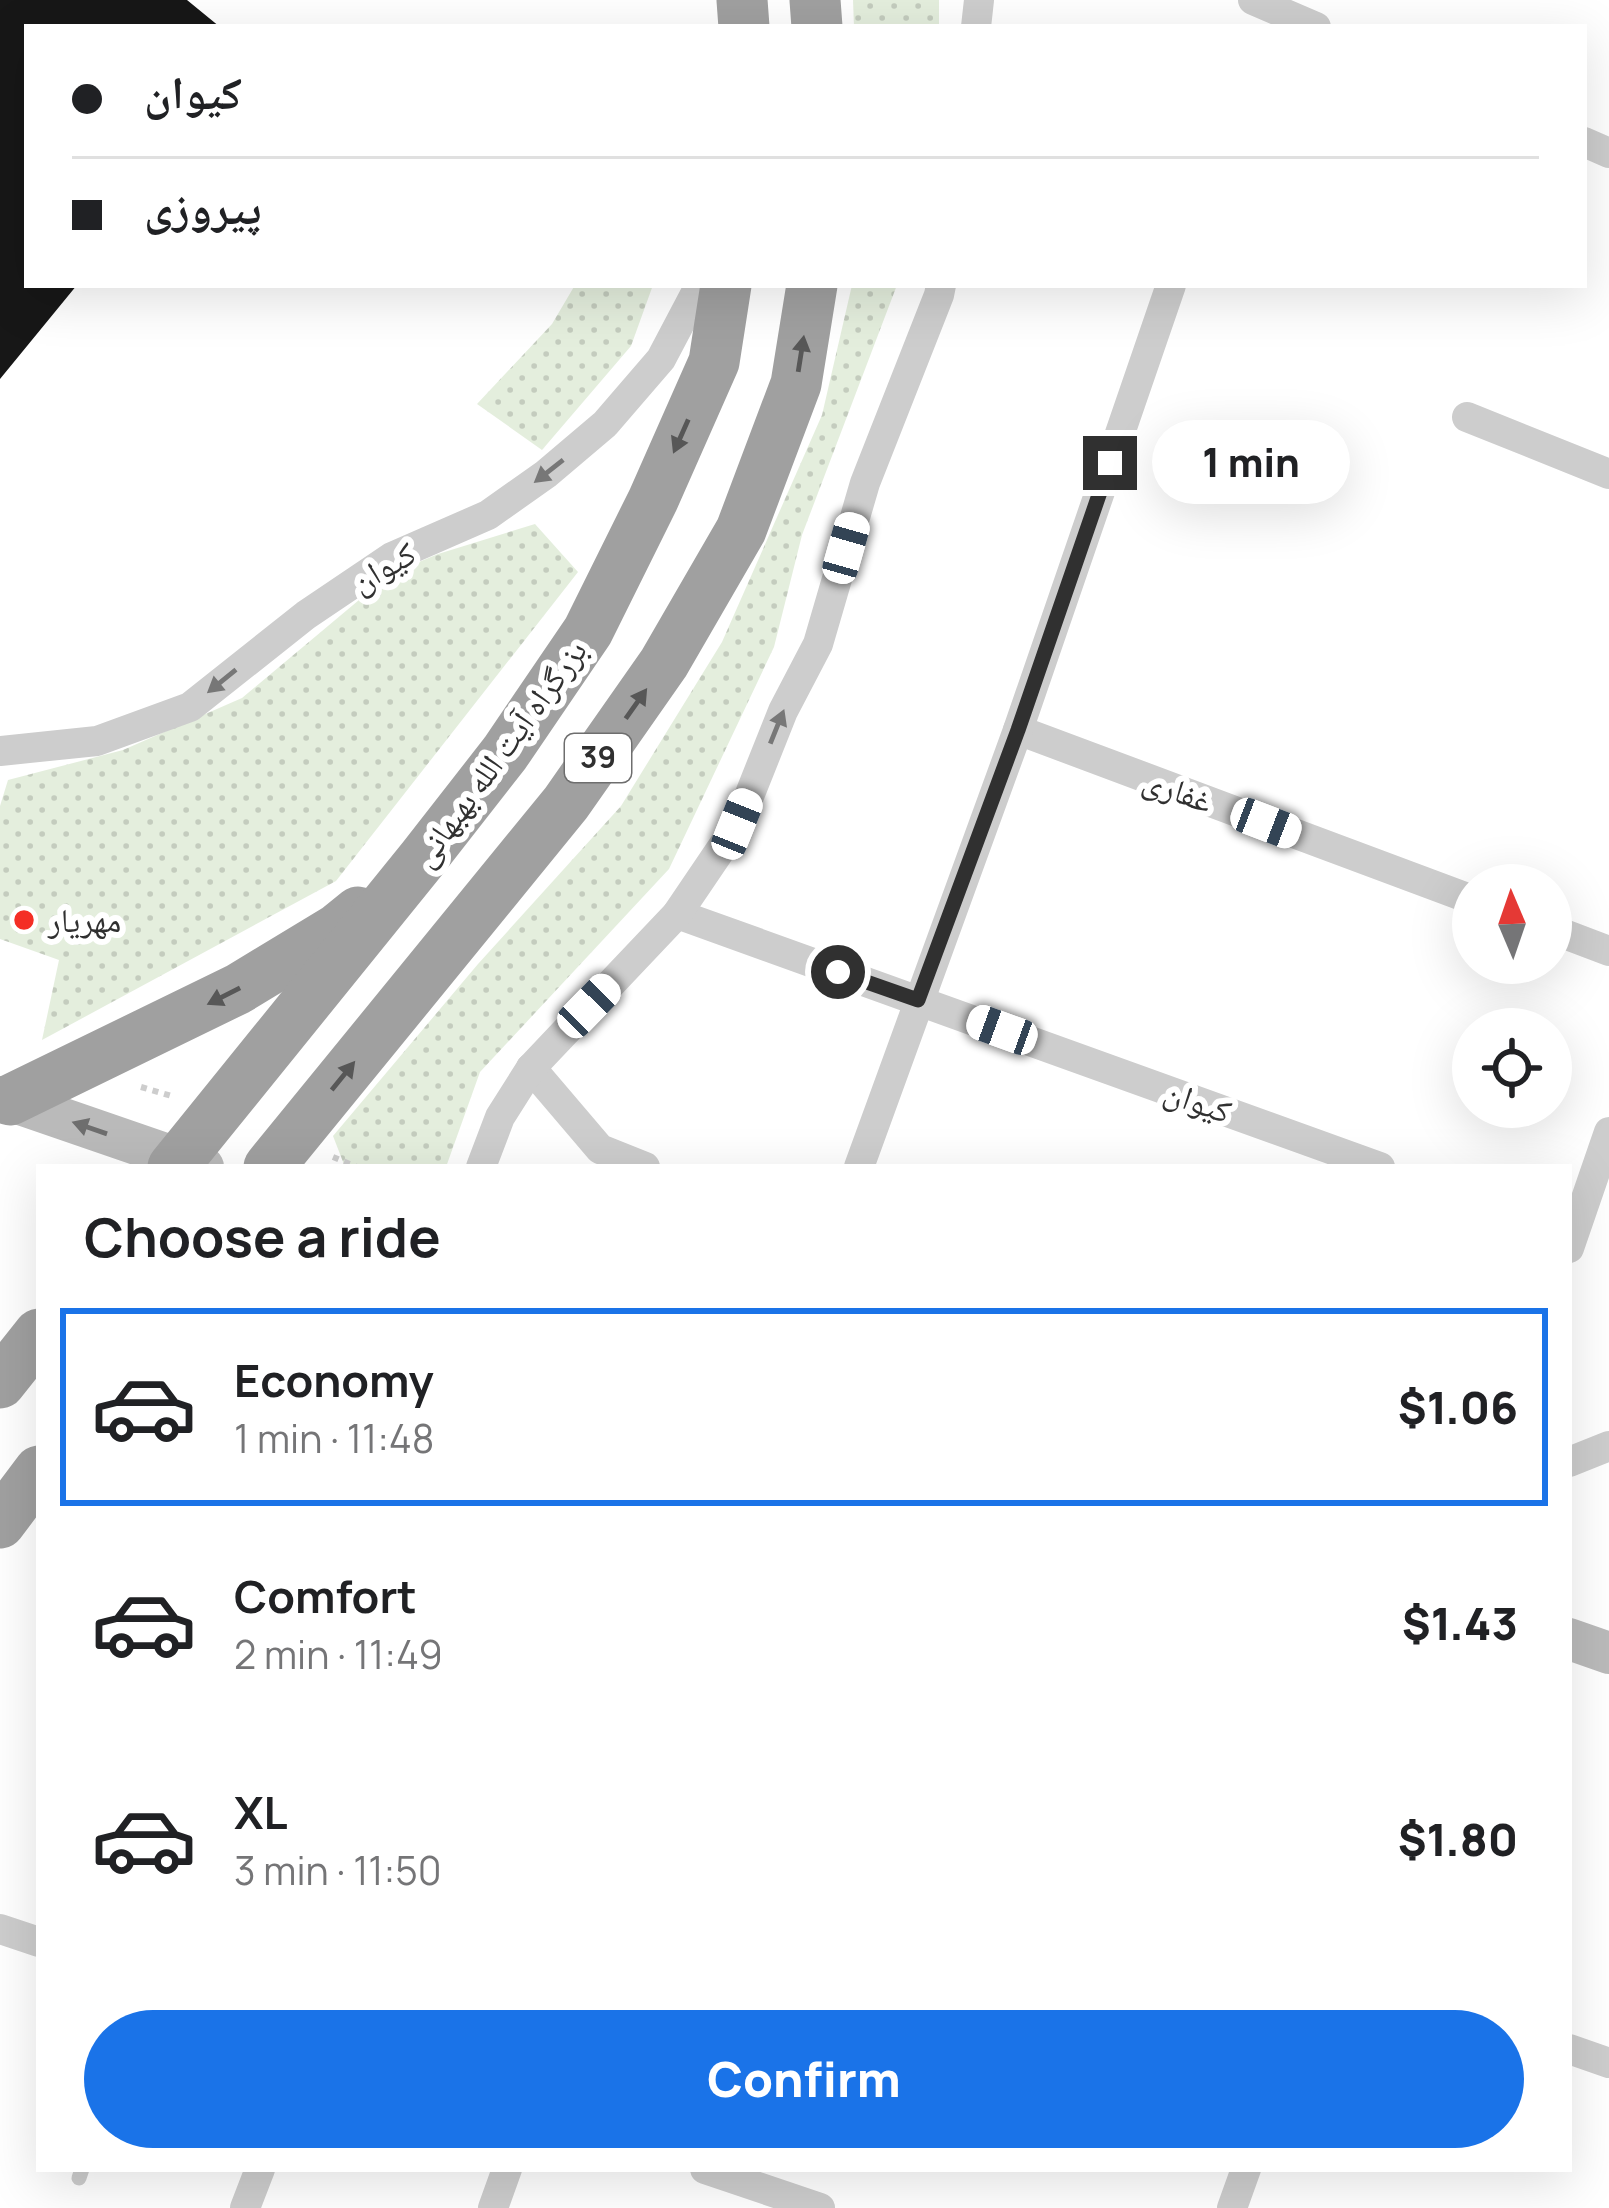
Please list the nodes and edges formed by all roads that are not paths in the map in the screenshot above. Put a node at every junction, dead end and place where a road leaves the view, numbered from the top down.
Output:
1 (1263, 8) edge
2 (1308, 24) edge
3 (698, 288) edge
4 (726, 288) edge
5 (812, 288) edge
6 (940, 288) edge
7 (1170, 288) edge
8 (1467, 417) dead end
9 (1609, 474) edge
10 (1018, 730) junction
11 (0, 751) edge
12 (423, 858) junction
13 (1452, 892) edge
14 (677, 914) junction
15 (1572, 937) edge
16 (1609, 951) edge
17 (918, 1000) junction
18 (531, 1068) junction
19 (5, 1098) edge
20 (1609, 1132) edge
21 (185, 1164) edge
22 (271, 1164) edge
23 (482, 1164) edge
24 (638, 1164) edge
25 (860, 1164) edge
26 (1371, 1164) edge
27 (1572, 1234) edge
28 (36, 1338) edge
29 (0, 1383) edge
30 (1609, 1446) edge
31 (1572, 1461) edge
32 (36, 1477) edge
33 (15, 1521) edge
34 (1572, 1640) edge
35 (1609, 1653) edge
36 (0, 1929) edge
37 (36, 1941) edge
38 (1572, 2050) edge
39 (1609, 2063) edge
40 (259, 2172) edge
41 (506, 2172) edge
42 (714, 2172) edge
43 (1245, 2172) edge
44 (245, 2208) edge
45 (493, 2208) edge
46 (820, 2208) edge
47 (1232, 2208) edge

1 - 2 street
3 -> 11 street, کیوان
4 -> 12 highway, بزرگراه آیت الله بهبهانی / 39
22 -> 5 highway, 39
14 -> 6 street
7 - 10 street
8 - 9 street
10 - 13 street, غفاری
10 - 17 street
12 -> 19 highway
12 - 21 highway, بزرگراه آیت الله بهبهانی / 39
14 - 17 street, کیوان
14 - 18 street
15 - 16 street
17 - 25 street
17 - 26 street, کیوان
18 - 23 street
18 - 24 street
21 -> 19 main road
20 - 27 street
28 - 29 highway
30 - 31 street
32 - 33 highway
34 - 35 main road
36 - 37 street
38 - 39 street
40 - 44 street
41 - 45 street
42 - 46 street
43 - 47 street

